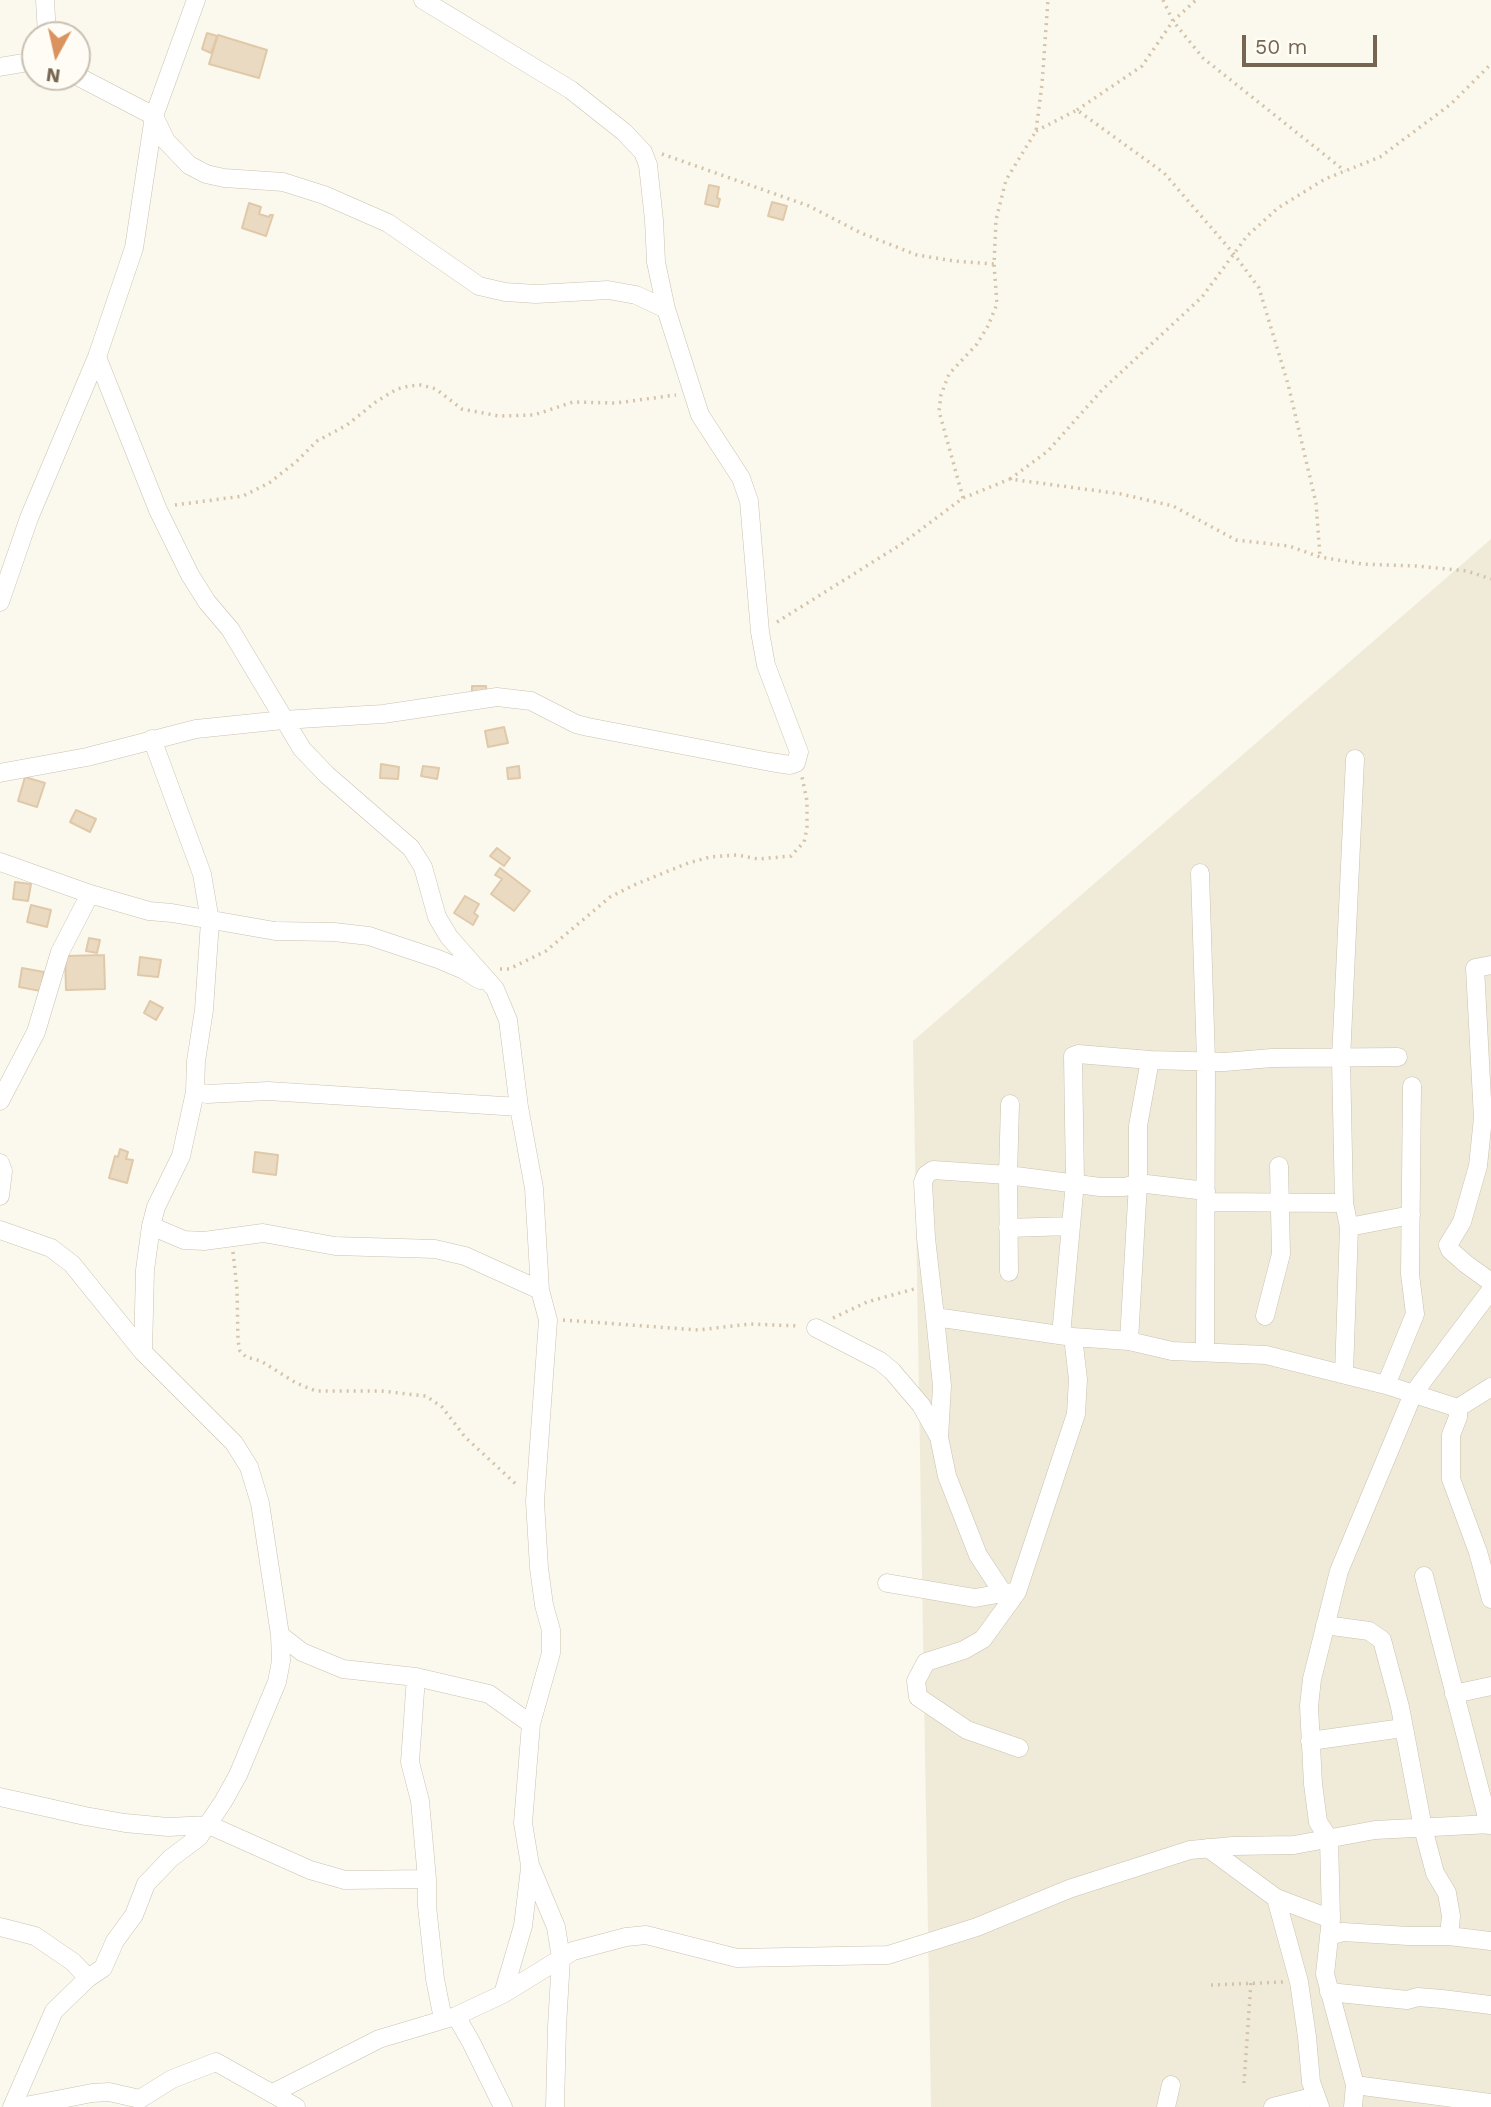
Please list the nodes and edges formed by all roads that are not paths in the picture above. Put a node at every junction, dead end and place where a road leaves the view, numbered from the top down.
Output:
1 (45, 0) edge
2 (196, 0) edge
3 (423, 0) edge
4 (46, 21) edge
5 (21, 63) edge
6 (0, 67) edge
7 (91, 83) edge
8 (155, 117) junction
9 (666, 309) junction
10 (97, 357) junction
11 (0, 602) edge
12 (283, 720) junction
13 (152, 739) junction
14 (1355, 759) dead end
15 (0, 773) edge
16 (0, 862) edge
17 (1200, 873) dead end
18 (90, 894) junction
19 (210, 921) junction
20 (1491, 965) edge
21 (495, 989) junction
22 (1398, 1057) dead end
23 (1341, 1059) junction
24 (1150, 1060) junction
25 (1206, 1061) junction
26 (1412, 1086) dead end
27 (195, 1092) junction
28 (0, 1101) edge
29 (1010, 1104) dead end
30 (519, 1107) junction
31 (0, 1163) edge
32 (1279, 1166) dead end
33 (1008, 1175) junction
34 (1075, 1182) junction
35 (1138, 1183) junction
36 (0, 1196) edge
37 (1206, 1197) junction
38 (1280, 1203) junction
39 (1344, 1203) junction
40 (1411, 1215) junction
41 (151, 1226) junction
42 (1071, 1226) junction
43 (1349, 1227) junction
44 (1008, 1228) junction
45 (0, 1230) edge
46 (1009, 1272) dead end
47 (1491, 1282) edge
48 (540, 1290) junction
49 (1491, 1290) edge
50 (1265, 1316) dead end
51 (935, 1317) junction
52 (816, 1328) road end
53 (1067, 1336) junction
54 (1129, 1341) junction
55 (143, 1352) junction
56 (1205, 1352) junction
57 (1344, 1374) junction
58 (1386, 1385) junction
59 (1491, 1387) edge
60 (1413, 1394) junction
61 (1458, 1408) junction
62 (939, 1437) junction
63 (1424, 1576) dead end
64 (887, 1583) dead end
65 (1010, 1593) junction
66 (1491, 1599) edge
67 (1325, 1625) junction
68 (281, 1635) junction
69 (416, 1677) junction
70 (1491, 1686) edge
71 (1454, 1694) junction
72 (531, 1724) junction
73 (1403, 1728) junction
74 (1310, 1741) junction
75 (1019, 1748) dead end
76 (0, 1797) edge
77 (209, 1825) junction
78 (1490, 1825) edge
79 (1423, 1828) junction
80 (1329, 1839) junction
81 (1208, 1848) junction
82 (530, 1865) junction
83 (427, 1879) junction
84 (1276, 1898) junction
85 (0, 1927) edge
86 (1330, 1927) junction
87 (1449, 1936) junction
88 (1491, 1941) edge
89 (561, 1958) junction
90 (88, 1978) junction
91 (1329, 1992) junction
92 (503, 1994) junction
93 (1491, 2005) edge
94 (449, 2018) junction
95 (1171, 2085) dead end
96 (1355, 2085) junction
97 (273, 2093) junction
98 (1318, 2101) edge
99 (1491, 2103) edge
100 (12, 2107) edge
101 (20, 2107) edge
102 (296, 2107) edge
103 (503, 2107) edge
104 (555, 2107) edge
105 (1166, 2107) edge
106 (1273, 2107) edge
107 (1353, 2107) edge

1 - 4 street
2 - 8 street
3 - 9 street
5 - 6 street
7 - 8 street
8 - 9 street
8 - 10 street
9 - 12 street
10 - 11 street
10 - 12 street
12 - 13 street
12 - 21 street
13 - 15 street
13 - 19 street
14 - 23 street
16 - 18 street
17 - 25 street
18 - 19 street
18 - 28 street
19 - 21 street
19 - 27 street
20 - 47 street
21 - 30 street
22 - 23 street
23 - 25 street
23 - 39 street
24 - 25 street
24 - 34 street
24 - 35 street
25 - 37 street
26 - 40 street
27 - 30 street
27 - 41 street
29 - 33 street
30 - 48 street
31 - 36 street
32 - 38 street
33 - 34 street
33 - 44 street
33 - 51 street
34 - 35 street
34 - 42 street
35 - 37 street
35 - 54 street
37 - 38 street
37 - 56 street
38 - 39 street
38 - 50 street
39 - 43 street
40 - 43 street
40 - 58 street
41 - 48 street
41 - 55 street
42 - 44 street
42 - 53 street
43 - 57 street
44 - 46 street
45 - 55 street
48 - 72 street
49 - 60 street
51 - 53 street
51 - 62 street
52 - 62 street
53 - 54 street
53 - 65 street
54 - 56 street
55 - 68 street
56 - 57 street
57 - 58 street
58 - 60 street
59 - 61 street
60 - 61 street
60 - 67 street
61 - 66 street
62 - 65 street
63 - 71 street
64 - 65 street
65 - 75 street
67 - 73 street
67 - 74 street
68 - 69 street
68 - 77 street
69 - 72 street
69 - 83 street
70 - 71 street
71 - 78 street
72 - 82 street
73 - 74 street
73 - 79 street
74 - 80 street
76 - 77 street
77 - 83 street
77 - 90 street
78 - 79 street
79 - 80 street
79 - 87 street
80 - 81 street
80 - 86 street
81 - 84 street
81 - 89 street
82 - 89 street
82 - 92 street
83 - 94 street
84 - 86 street
84 - 98 street
85 - 90 street
86 - 87 street
86 - 91 street
87 - 88 street
89 - 92 street
89 - 104 street
90 - 100 street
91 - 93 street
91 - 96 street
92 - 94 street
94 - 97 street
94 - 103 street
95 - 105 street
96 - 99 street
96 - 107 street
97 - 101 street
97 - 102 street
98 - 106 street

